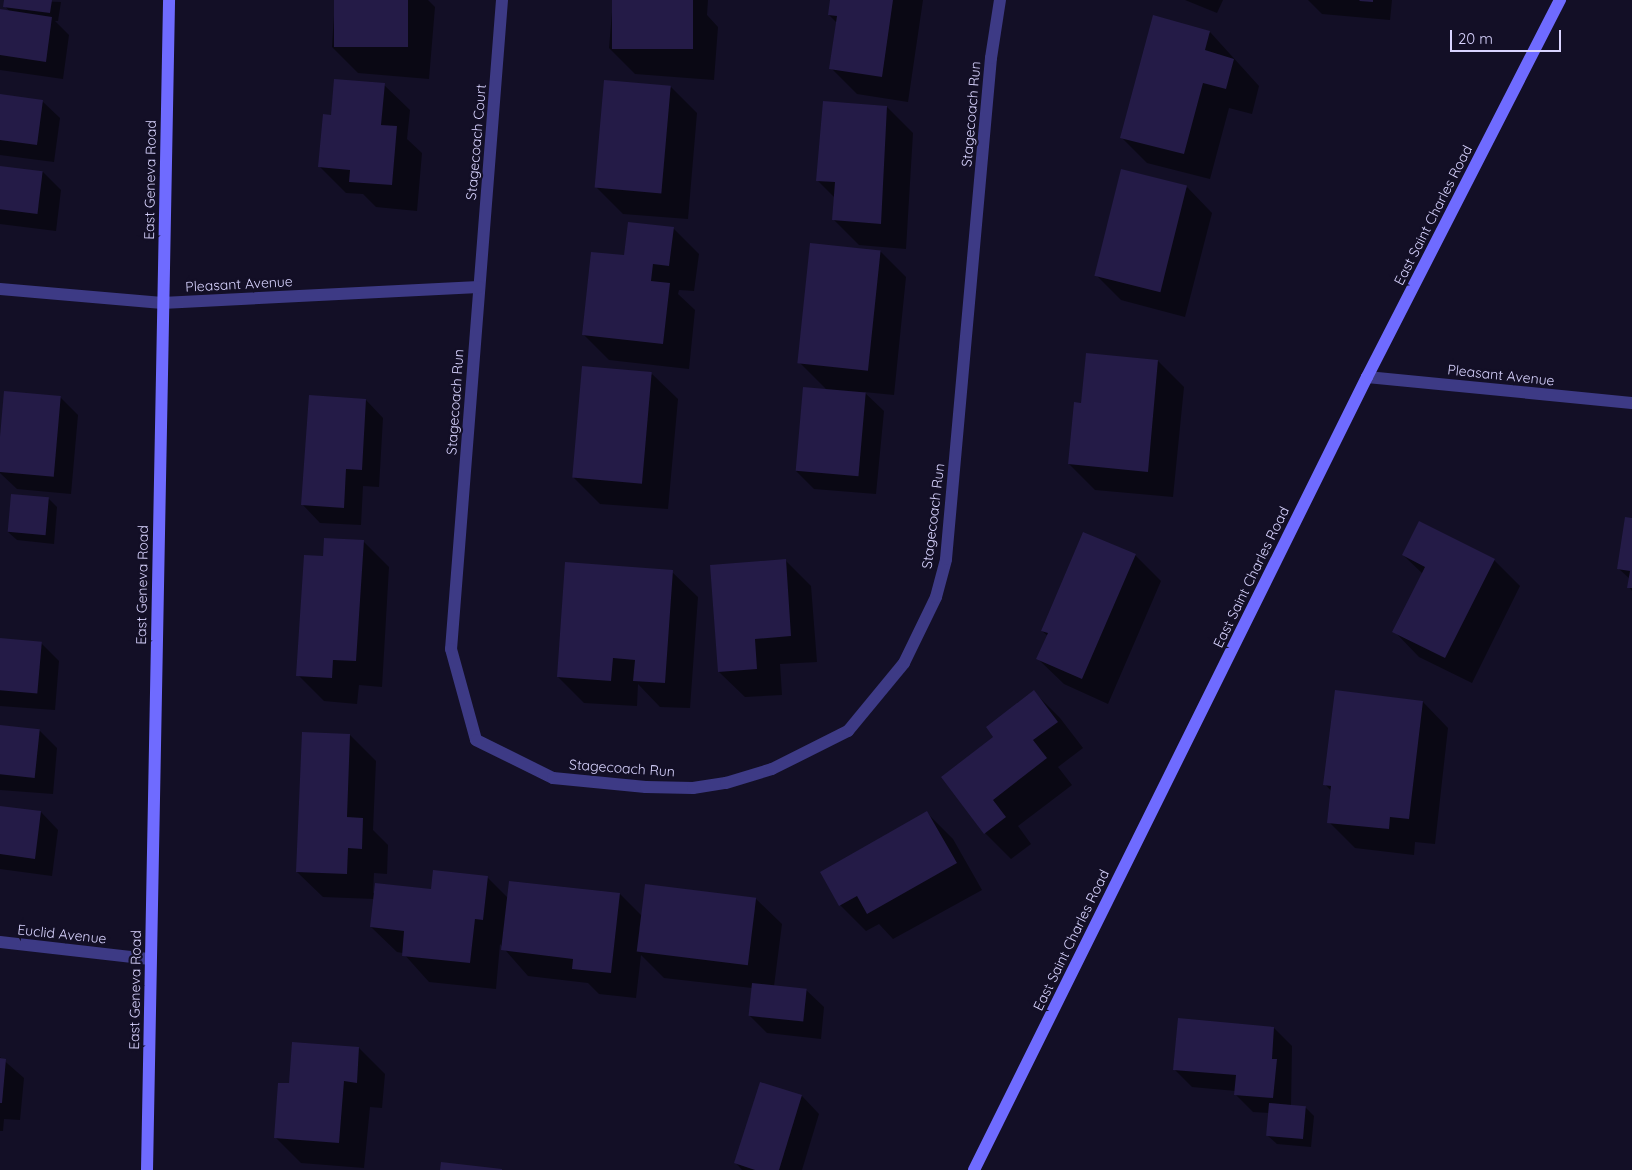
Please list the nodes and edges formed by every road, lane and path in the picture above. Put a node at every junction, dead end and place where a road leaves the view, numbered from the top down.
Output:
1 (169, 0) edge
2 (502, 0) edge
3 (1000, 0) edge
4 (1560, 0) edge
5 (479, 287) junction
6 (0, 289) edge
7 (162, 303) junction
8 (1367, 377) junction
9 (1632, 403) edge
10 (0, 942) edge
11 (150, 959) junction
12 (147, 1170) edge
13 (974, 1170) edge

1 - 7 street, East Geneva Road
2 - 5 street, Stagecoach Court
3 - 5 street, Stagecoach Run
4 - 8 street, East Saint Charles Road
5 - 7 street, Pleasant Avenue
6 - 7 street, Pleasant Avenue
7 - 11 street, East Geneva Road
8 - 9 street, Pleasant Avenue
8 - 13 street, East Saint Charles Road
10 - 11 street, Euclid Avenue
11 - 12 street, East Geneva Road

